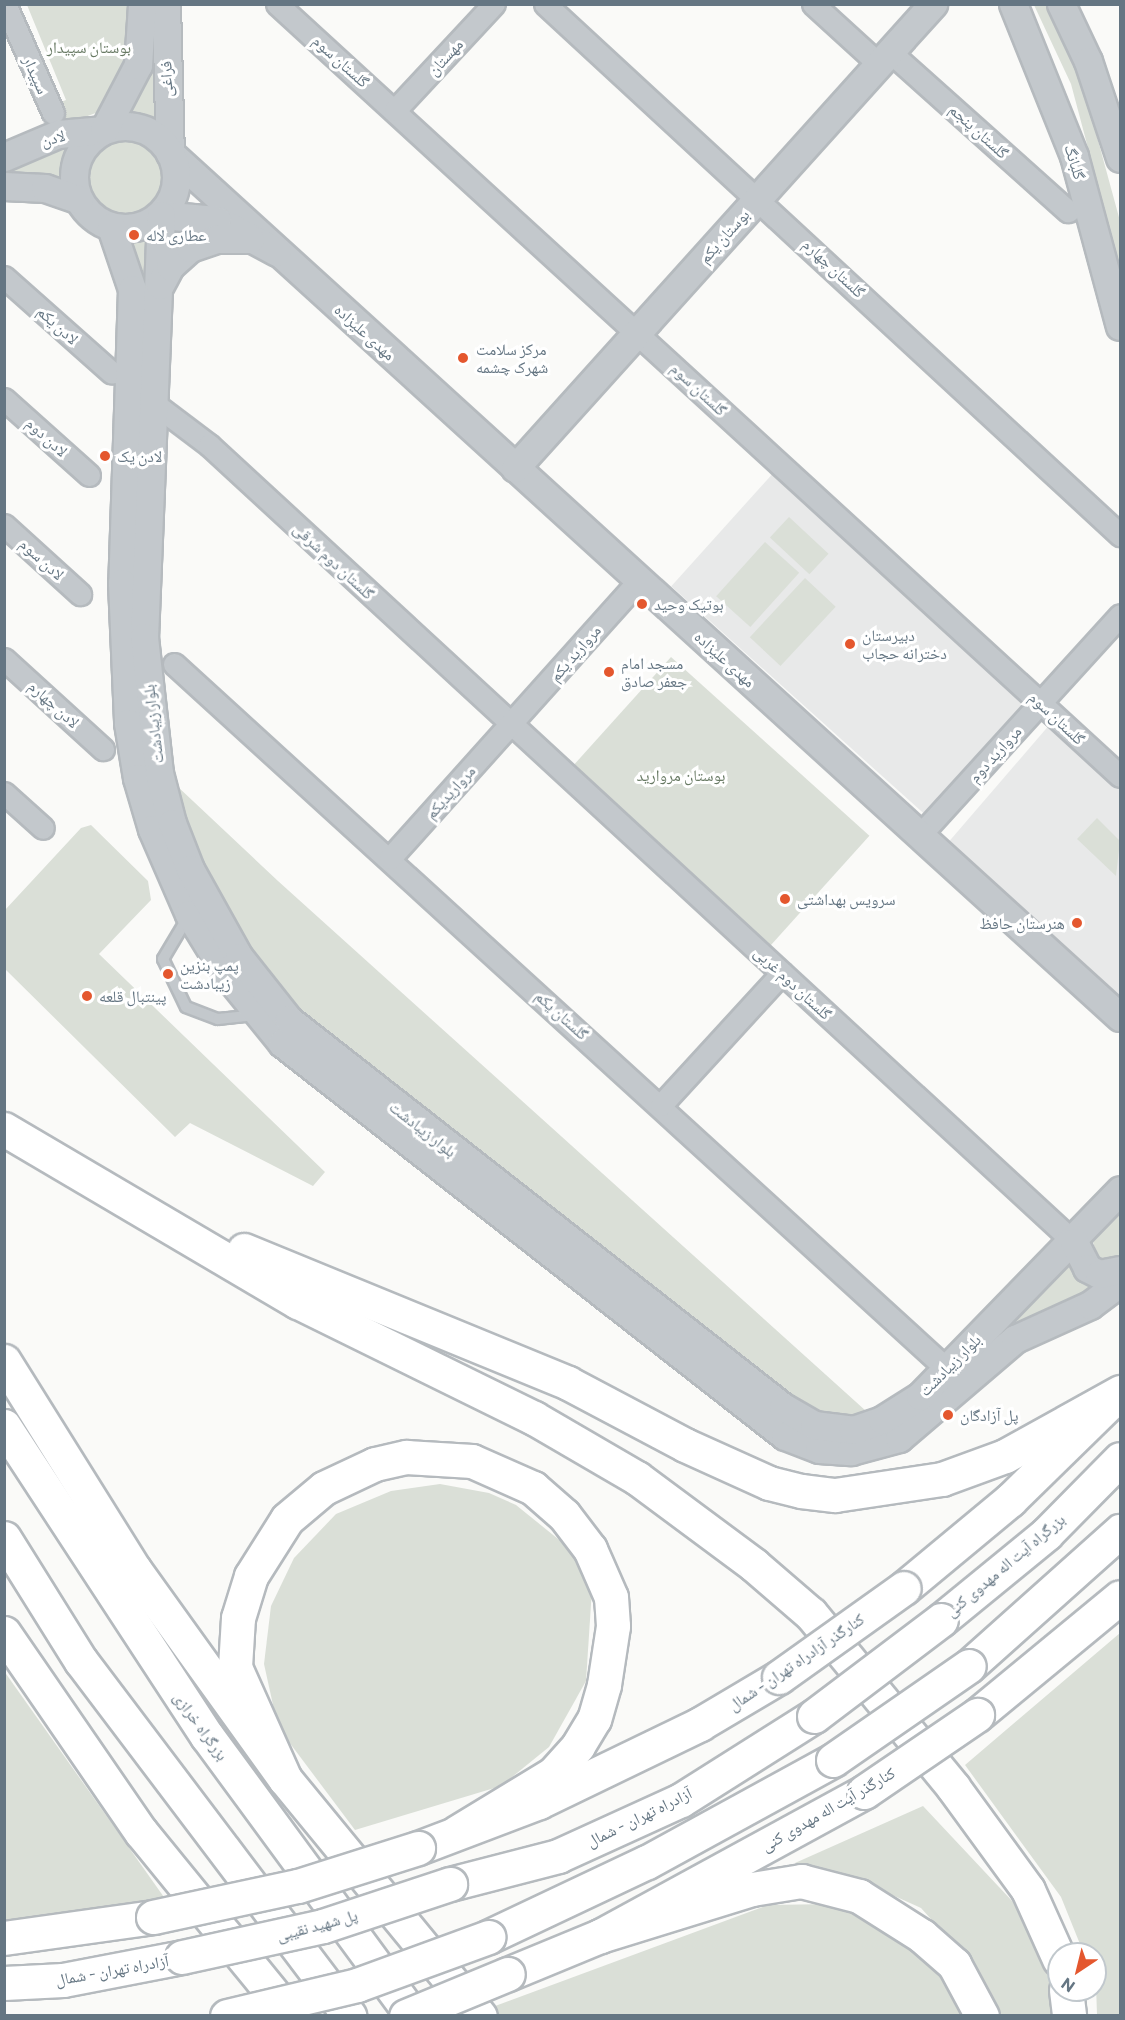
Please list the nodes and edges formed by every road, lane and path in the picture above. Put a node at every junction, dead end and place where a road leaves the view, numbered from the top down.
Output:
1 (4, 4) edge
2 (142, 4) edge
3 (166, 4) edge
4 (277, 4) edge
5 (494, 4) edge
6 (545, 4) edge
7 (813, 4) edge
8 (933, 4) edge
9 (1013, 4) edge
10 (1065, 7) edge
11 (884, 58) junction
12 (395, 110) junction
13 (53, 114) dead end
14 (104, 130) junction
15 (170, 153) junction
16 (4, 157) edge
17 (1120, 158) edge
18 (4, 186) edge
19 (758, 197) junction
20 (79, 200) junction
21 (1068, 211) dead end
22 (161, 215) junction
23 (111, 227) junction
24 (251, 239) junction
25 (277, 252) junction
26 (4, 277) edge
27 (160, 285) junction
28 (1120, 326) edge
29 (637, 332) junction
30 (112, 373) dead end
31 (4, 399) edge
32 (152, 402) junction
33 (515, 468) junction
34 (89, 475) dead end
35 (4, 525) edge
36 (1120, 535) edge
37 (639, 580) junction
38 (80, 594) dead end
39 (1119, 618) edge
40 (4, 659) edge
41 (174, 664) dead end
42 (1041, 703) junction
43 (511, 726) junction
44 (103, 748) dead end
45 (1120, 776) edge
46 (4, 793) edge
47 (43, 828) dead end
48 (921, 835) junction
49 (390, 858) junction
50 (189, 914) junction
51 (782, 973) junction
52 (255, 1015) junction
53 (1120, 1017) edge
54 (661, 1105) junction
55 (4, 1129) edge
56 (1120, 1190) edge
57 (106, 1192) junction
58 (1074, 1242) junction
59 (1120, 1270) edge
60 (1120, 1282) edge
61 (4, 1361) edge
62 (948, 1370) junction
63 (1120, 1392) edge
64 (4, 1426) edge
65 (1120, 1458) edge
66 (1120, 1531) edge
67 (4, 1538) edge
68 (1120, 1598) edge
69 (4, 1633) edge
70 (814, 1716) joint
71 (285, 1779) junction
72 (457, 1832) junction
73 (450, 1884) joint
74 (600, 1936) junction
75 (4, 1938) edge
76 (1051, 1942) edge
77 (183, 1957) joint
78 (4, 1983) edge
79 (227, 2016) edge
80 (291, 2016) edge
81 (349, 2016) edge
82 (406, 2016) edge
83 (413, 2016) edge
84 (480, 2016) edge
85 (982, 2016) edge

1 - 13 street, سپیدار
2 - 14 street, فراغی
3 - 15 street, فراغی
4 - 12 street, گلستان سوم
5 - 12 street, مهستان
6 - 19 street, گلستان چهارم
7 - 11 street, گلستان پنجم
8 - 11 street, بوستان یکم
9 - 28 street, گلبانگ
10 - 17 street
11 - 19 street, بوستان یکم
11 - 21 street, گلستان پنجم
12 - 29 street, گلستان سوم
14 - 15 street
14 - 16 street, لادن
14 - 20 street
15 - 22 street
15 - 25 street, مهدی علیزاده
18 - 20 street
19 - 29 street, بوستان یکم
19 - 36 street, گلستان چهارم
20 - 23 street
22 - 23 street
22 - 24 street
22 - 27 street, بلوار زیبادشت
23 - 50 street, بلوار زیبادشت
24 - 25 street
24 - 27 street
25 - 33 street, مهدی علیزاده
26 - 30 street, لادن یکم
27 - 32 street, بلوار زیبادشت
29 - 33 street, بوستان یکم
29 - 42 street, گلستان سوم
31 - 34 street, لادن دوم
32 - 43 street, گلستان دوم شرقی
32 - 62 street, بلوار زیبادشت
33 - 37 street, مهدی علیزاده
35 - 38 street, لادن سوم
37 - 43 street, مروارید یکم
37 - 48 street, مهدی علیزاده
39 - 42 street, مروارید دوم
40 - 44 street, لادن چهارم
41 - 49 street, گلستان یکم
42 - 45 street, گلستان سوم
42 - 48 street, مروارید دوم
43 - 49 street, مرواریدیکم
43 - 51 street, گلستان دوم غربی
46 - 47 street
48 - 53 street, مهدی علیزاده
49 - 54 street, گلستان یکم
50 - 52 street, بلوار زیبادشت
50 - 52 lane
51 - 54 street
51 - 58 street, گلستان دوم غربی
52 - 60 street, بلوار زیبادشت
54 - 62 street, گلستان یکم
55 - 57 main road
56 - 58 street, بلوار زیبادشت
57 - 63 main road
57 - 76 main road
58 - 59 street
58 - 62 street, بلوار زیبادشت
61 - 71 main road
63 - 72 main road, کنارگذر آزادراه تهران - شمال, bridge
64 - 83 main road, بزرگراه خرازی
65 - 70 main road, بزرگراه آیت اله مهدوی کنی, bridge
66 - 79 main road, bridge
67 - 81 main road
68 - 74 main road, کنارگذر آیت اله مهدوی کنی, bridge
69 - 80 main road
70 - 73 main road, آزادراه تهران - شمال
71 - 72 main road
71 - 84 main road
72 - 75 main road, کنارگذر آزادراه تهران - شمال, bridge
73 - 77 main road, پل شهید نقیبی, bridge
74 - 82 main road, کنارگذر آیت اله مهدوی کنی, bridge
74 - 85 main road
77 - 78 main road, آزادراه تهران - شمال

